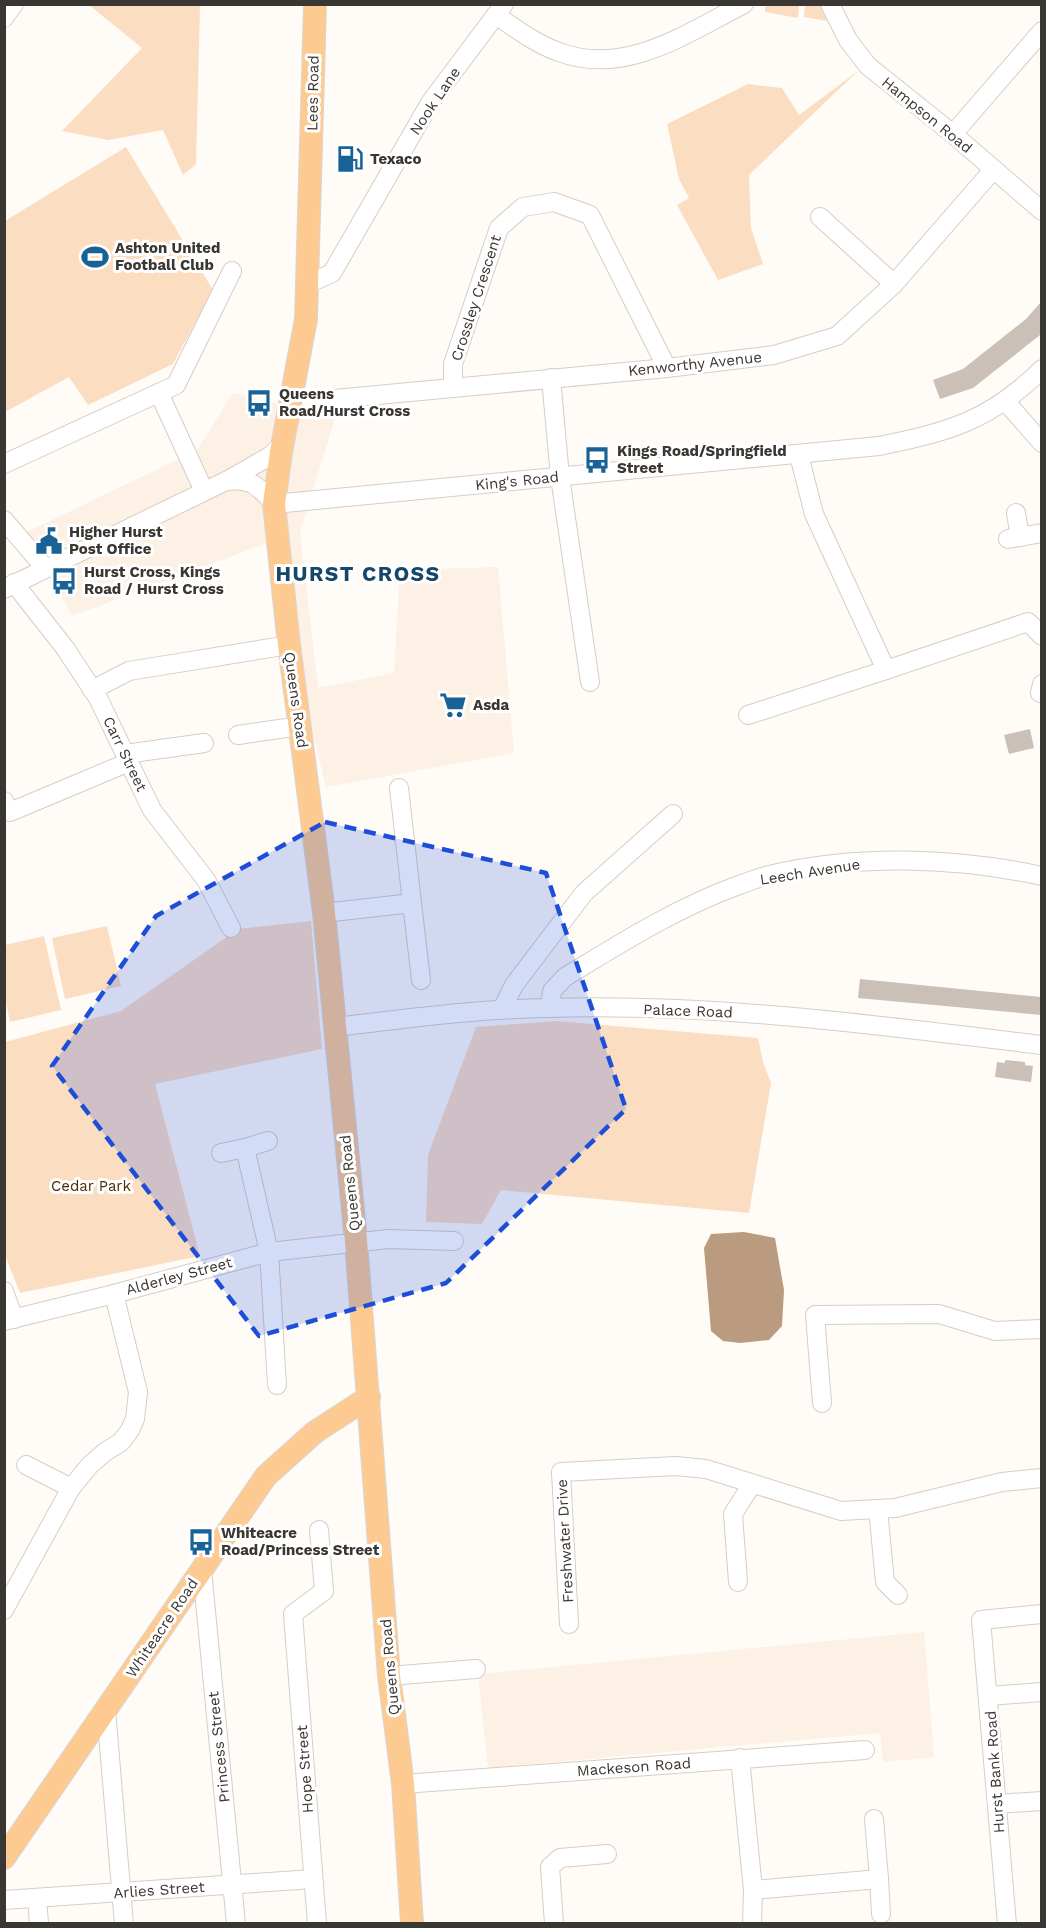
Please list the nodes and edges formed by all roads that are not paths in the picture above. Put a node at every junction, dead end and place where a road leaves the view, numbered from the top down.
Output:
1 (14, 4) edge
2 (315, 4) edge
3 (744, 4) edge
4 (830, 4) edge
5 (500, 10) edge
6 (4, 18) edge
7 (1041, 31) edge
8 (953, 134) junction
9 (993, 170) junction
10 (1041, 211) edge
11 (820, 217) dead end
12 (232, 271) dead end
13 (308, 284) junction
14 (894, 284) junction
15 (667, 368) junction
16 (1041, 369) edge
17 (551, 378) junction
18 (453, 388) junction
19 (159, 393) junction
20 (324, 400) dead end
21 (1005, 401) junction
22 (1041, 443) edge
23 (282, 445) junction
24 (799, 455) junction
25 (4, 464) edge
26 (560, 477) junction
27 (226, 481) junction
28 (204, 491) junction
29 (274, 504) junction
30 (1016, 513) dead end
31 (4, 520) edge
32 (1041, 533) edge
33 (45, 568) junction
34 (9, 586) edge
35 (1041, 636) edge
36 (289, 645) junction
37 (885, 670) junction
38 (590, 682) dead end
39 (92, 690) junction
40 (748, 715) dead end
41 (300, 726) junction
42 (238, 735) dead end
43 (204, 743) dead end
44 (127, 758) junction
45 (399, 788) dead end
46 (7, 807) edge
47 (673, 813) dead end
48 (1041, 876) edge
49 (412, 903) junction
50 (324, 912) junction
51 (231, 928) dead end
52 (420, 980) dead end
53 (550, 1008) junction
54 (502, 1009) junction
55 (334, 1027) junction
56 (1041, 1045) edge
57 (268, 1141) dead end
58 (245, 1148) junction
59 (221, 1153) dead end
60 (356, 1241) junction
61 (454, 1241) dead end
62 (269, 1252) junction
63 (4, 1291) edge
64 (114, 1294) junction
65 (9, 1320) edge
66 (1041, 1329) edge
67 (277, 1385) dead end
68 (369, 1397) junction
69 (822, 1403) dead end
70 (26, 1465) dead end
71 (1041, 1478) edge
72 (752, 1484) junction
73 (71, 1488) junction
74 (878, 1509) junction
75 (319, 1530) dead end
76 (202, 1570) junction
77 (738, 1582) dead end
78 (898, 1595) dead end
79 (4, 1610) edge
80 (1041, 1614) edge
81 (569, 1624) dead end
82 (476, 1669) dead end
83 (389, 1676) junction
84 (1041, 1692) edge
85 (989, 1696) junction
86 (106, 1710) junction
87 (865, 1750) dead end
88 (740, 1758) junction
89 (403, 1784) junction
90 (1041, 1801) edge
91 (997, 1803) junction
92 (874, 1819) dead end
93 (607, 1854) dead end
94 (4, 1858) edge
95 (313, 1879) junction
96 (879, 1879) junction
97 (233, 1885) junction
98 (753, 1890) junction
99 (121, 1893) junction
100 (37, 1898) junction
101 (4, 1900) edge
102 (881, 1914) dead end
103 (39, 1923) edge
104 (124, 1923) edge
105 (236, 1923) edge
106 (317, 1923) edge
107 (412, 1923) edge
108 (554, 1923) edge
109 (752, 1923) edge
110 (1007, 1923) edge

1 - 6 street
2 - 13 main road, Lees Road
3 - 5 street
4 - 8 street, Hampson Road
5 - 13 street, Nook Lane
7 - 8 street
8 - 9 street, Hampson Road
9 - 10 street, Hampson Road
9 - 14 street, Kenworthy Avenue
11 - 14 street
12 - 19 street
13 - 23 main road, Queens Road
14 - 15 street, Kenworthy Avenue
15 - 17 street, Kenworthy Avenue
15 - 18 street, Crossley Crescent
16 - 21 street, King's Road
17 - 18 street, Kenworthy Avenue
17 - 26 street
18 - 20 street, Kenworthy Avenue
19 - 25 street
19 - 28 street
21 - 22 street
21 - 24 street, King's Road
23 - 27 street
23 - 29 main road, Queens Road
24 - 26 street, King's Road
24 - 37 street
26 - 29 street, King's Road
26 - 38 street
27 - 28 street
27 - 29 street
28 - 33 street
29 - 36 main road, Queens Road
30 - 32 street
31 - 33 street
33 - 34 street
34 - 39 street, Carr Street
35 - 37 street
36 - 39 street
36 - 41 main road, Queens Road
37 - 40 street
39 - 44 street, Carr Street
41 - 42 street
41 - 50 main road, Queens Road
43 - 44 street
44 - 46 street
44 - 51 street, Carr Street
45 - 49 street
47 - 54 street
48 - 53 street, Leech Avenue
49 - 50 street
49 - 52 street
50 - 55 main road, Queens Road
53 - 54 street, Palace Road
53 - 56 street, Palace Road
54 - 55 street, Palace Road
55 - 60 main road, Queens Road
57 - 58 street
58 - 59 street
58 - 62 street
60 - 61 street, Alderley Street
60 - 62 street, Alderley Street
60 - 68 main road, Queens Road
62 - 64 street, Alderley Street
62 - 67 street
63 - 65 street
64 - 65 street, Alderley Street
64 - 73 street
66 - 69 street
68 - 76 main road, Whiteacre Road
68 - 83 main road, Queens Road
70 - 73 street
71 - 74 street
72 - 74 street
72 - 77 street
72 - 81 street, Freshwater Drive
73 - 79 street
74 - 78 street
75 - 95 street, Hope Street
76 - 86 main road, Whiteacre Road
76 - 97 street, Princess Street
80 - 85 street, Hurst Bank Road
82 - 83 street
83 - 89 main road, Queens Road
84 - 85 street
85 - 91 street, Hurst Bank Road
86 - 94 main road, Whiteacre Road
86 - 99 street
87 - 88 street, Mackeson Road
88 - 89 street, Mackeson Road
88 - 98 street
89 - 107 main road, Queens Road
90 - 91 street
91 - 110 street, Hurst Bank Road
92 - 96 street
93 - 108 street
95 - 97 street, Arlies Street
95 - 106 street, Hope Street
96 - 98 street
96 - 102 street
97 - 99 street, Arlies Street
97 - 105 street, Princess Street
98 - 109 street
99 - 100 street, Arlies Street
99 - 104 street
100 - 101 street, Arlies Street
100 - 103 street

